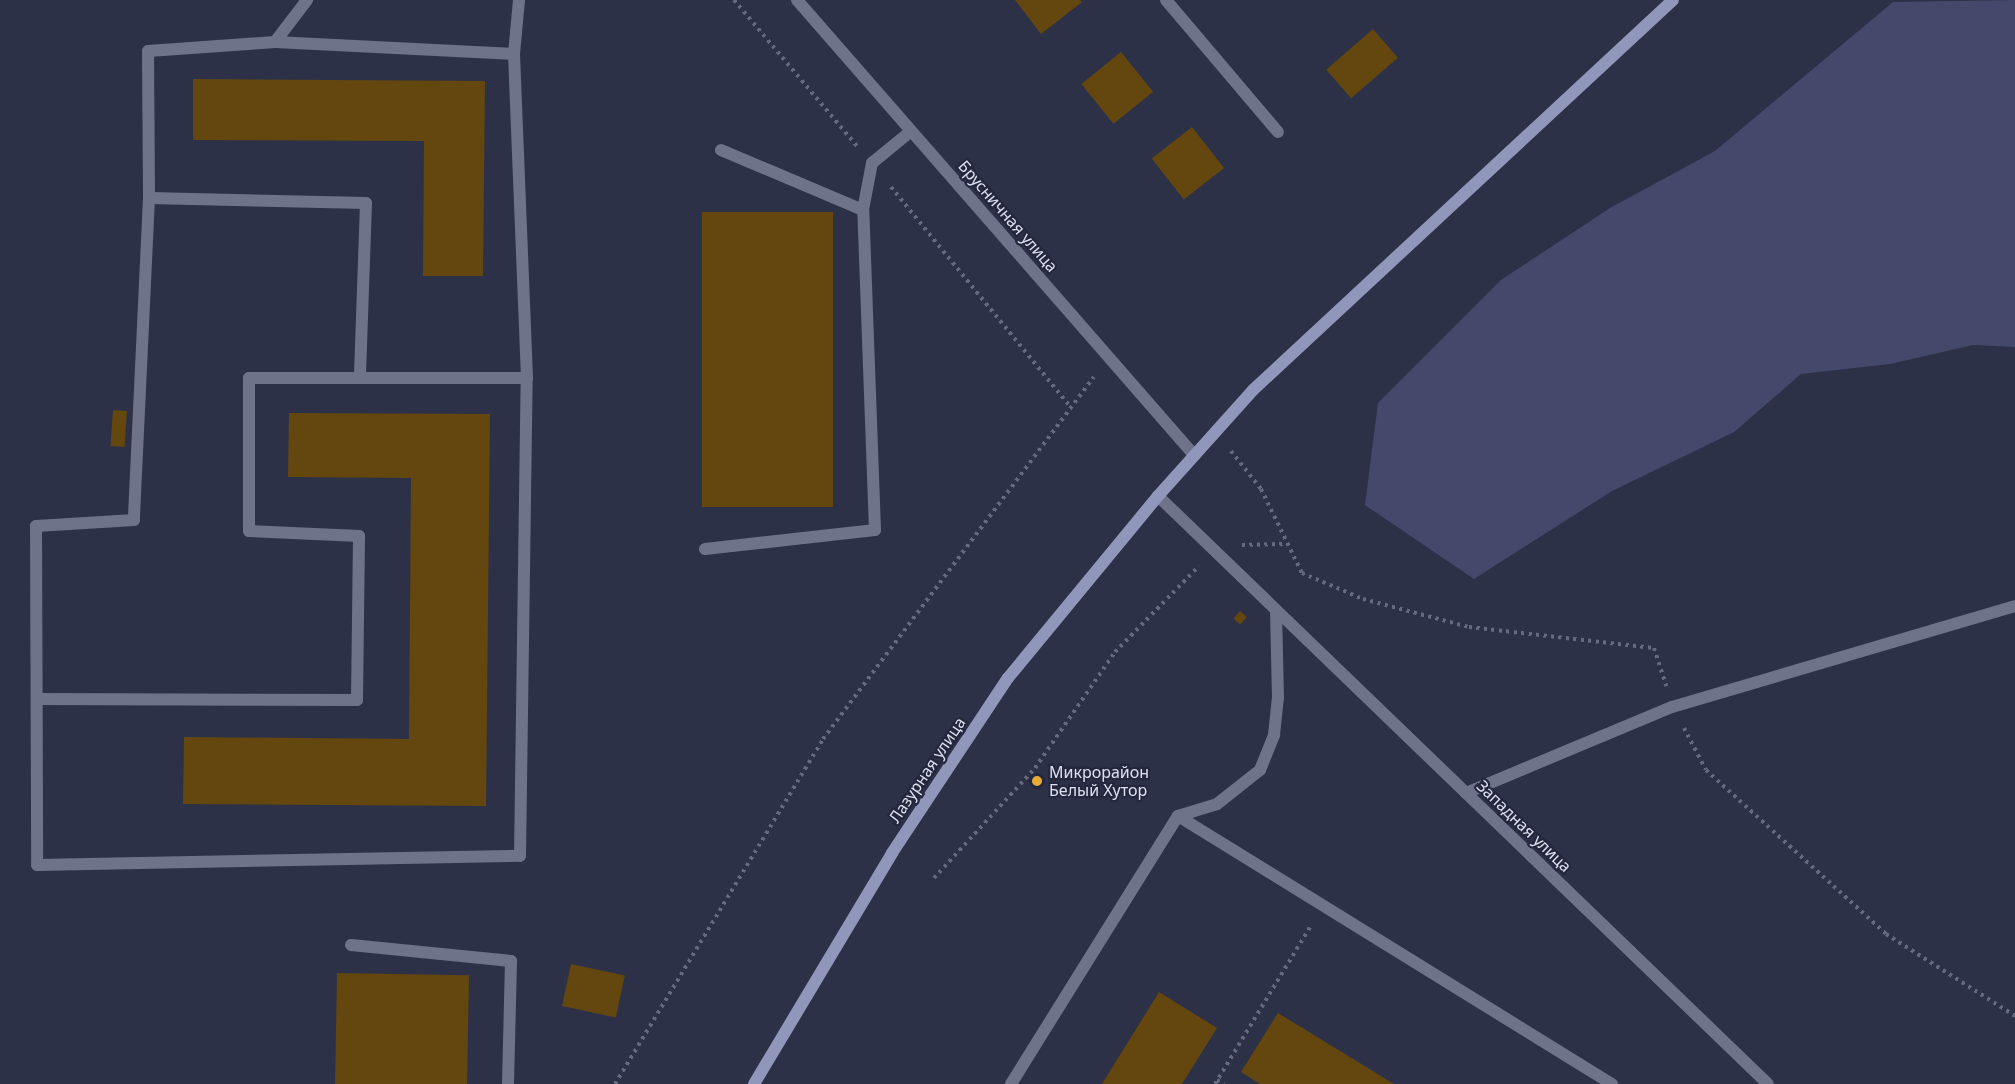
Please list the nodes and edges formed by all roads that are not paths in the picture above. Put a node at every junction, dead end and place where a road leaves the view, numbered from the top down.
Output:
1 (307, 0) edge
2 (519, 0) edge
3 (796, 0) edge
4 (1166, 0) edge
5 (1673, 0) edge
6 (275, 42) junction
7 (514, 54) junction
8 (911, 131) junction
9 (1278, 132) dead end
10 (722, 150) dead end
11 (150, 198) junction
12 (863, 210) junction
13 (360, 377) junction
14 (527, 378) junction
15 (1194, 455) junction
16 (1158, 496) junction
17 (705, 549) dead end
18 (2015, 606) edge
19 (1276, 613) junction
20 (37, 699) junction
21 (1466, 793) junction
22 (1178, 816) junction
23 (351, 945) dead end
24 (507, 1084) edge
25 (754, 1084) edge
26 (1011, 1084) edge
27 (1612, 1084) edge
28 (1768, 1084) edge

1 - 6 street
2 - 7 street
3 - 8 street, Брусничная улица
4 - 9 street
5 - 15 street, Лазурная улица
6 - 7 street
6 - 11 street
7 - 14 street
8 - 12 street
8 - 15 street, Брусничная улица
10 - 12 street
11 - 13 street
11 - 20 street
12 - 17 street
13 - 14 street
13 - 20 street
14 - 20 street
15 - 16 street, Лазурная улица
16 - 19 street, Западная улица
16 - 25 street, Лазурная улица
18 - 21 street
19 - 21 street, Западная улица
19 - 22 street
21 - 28 street, Западная улица
22 - 26 street
22 - 27 street
23 - 24 street

